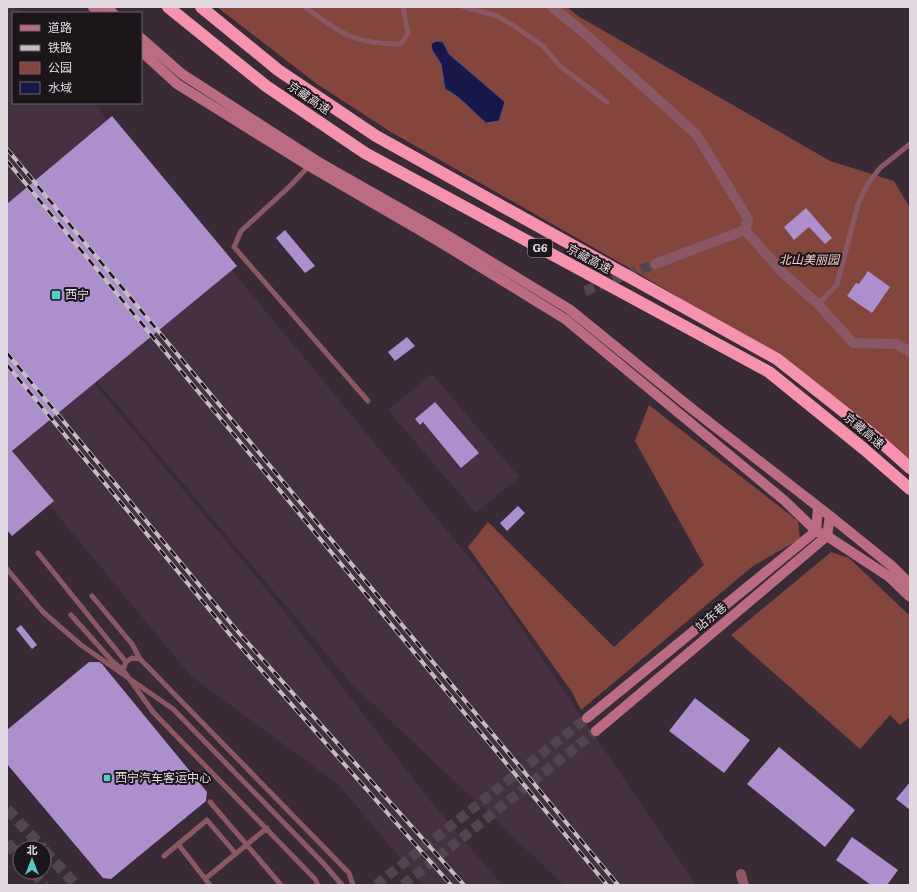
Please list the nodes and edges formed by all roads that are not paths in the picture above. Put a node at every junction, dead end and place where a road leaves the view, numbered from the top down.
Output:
1 (168, 7) edge
2 (200, 7) edge
3 (305, 7) edge
4 (403, 7) edge
5 (464, 7) edge
6 (552, 7) edge
7 (142, 39) edge
8 (142, 52) edge
9 (607, 102) dead end
10 (910, 144) edge
11 (309, 166) junction
12 (745, 230) junction
13 (655, 264) tunnel mouth
14 (818, 304) junction
15 (910, 352) edge
16 (368, 401) dead end
17 (910, 468) edge
18 (910, 489) edge
19 (818, 508) junction
20 (830, 516) junction
21 (816, 531) junction
22 (827, 536) junction
23 (38, 553) dead end
24 (7, 569) edge
25 (910, 584) edge
26 (92, 596) dead end
27 (910, 597) edge
28 (71, 615) dead end
29 (140, 659) junction
30 (126, 662) junction
31 (123, 670) junction
32 (587, 718) tunnel mouth
33 (596, 731) tunnel mouth
34 (210, 802) dead end
35 (267, 828) junction
36 (178, 844) junction
37 (247, 845) junction
38 (236, 854) junction
39 (164, 856) dead end
40 (741, 874) dead end
41 (206, 879) junction
42 (210, 885) edge
43 (281, 885) edge
44 (318, 885) edge
45 (342, 885) edge
46 (353, 885) edge
47 (744, 885) edge

1 - 18 highway, 京藏高速 / G6
2 - 17 highway, 京藏高速 / G6
3 - 4 lane
5 - 9 lane
6 - 12 street
7 - 19 main road
8 - 11 main road
10 - 14 lane
11 - 16 lane
11 - 21 main road
12 - 13 street
12 - 14 street
14 - 15 street
19 - 20 main road
19 - 21 main road
20 - 22 main road
20 - 25 main road
21 - 22 main road
21 - 32 main road, 站东巷
22 - 27 main road
22 - 33 main road, 站东巷
23 - 30 lane
24 - 45 lane, bridge
26 - 29 lane
28 - 31 lane
29 - 30 lane
29 - 46 lane
30 - 31 lane
31 - 35 lane
34 - 37 lane
35 - 37 lane
35 - 44 lane
36 - 38 lane
36 - 39 lane
36 - 41 lane
37 - 38 lane
37 - 43 lane
38 - 41 lane
40 - 47 street
41 - 42 lane

